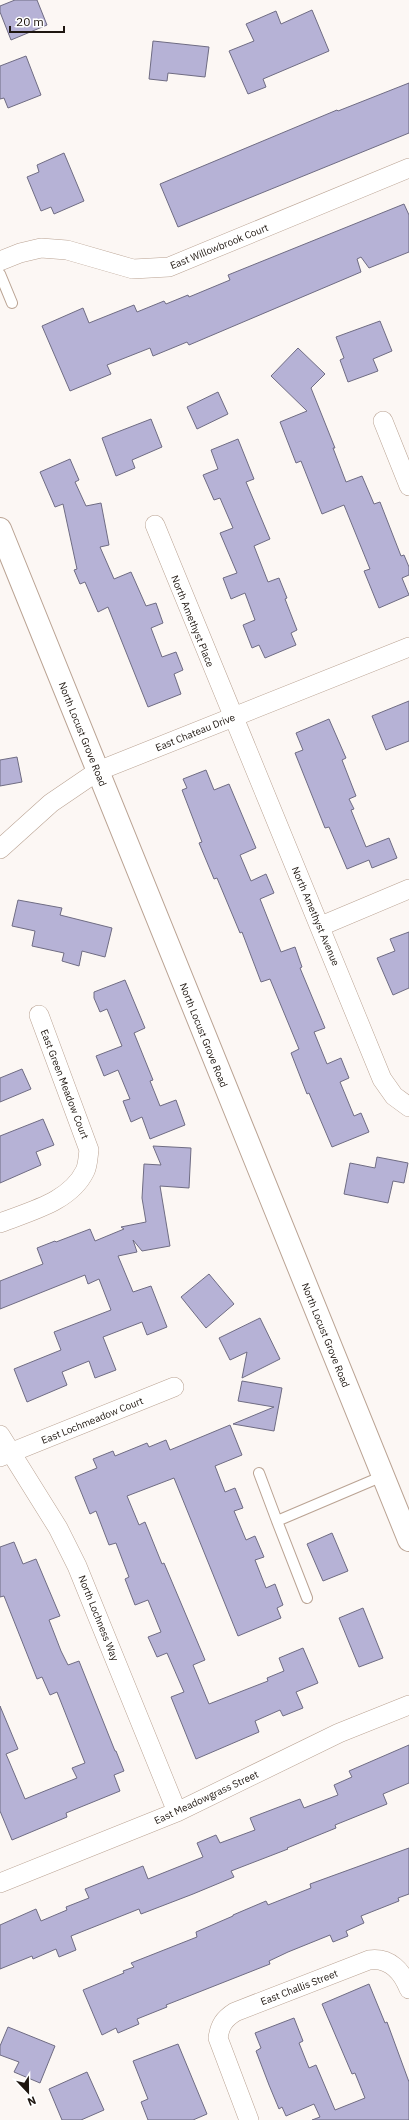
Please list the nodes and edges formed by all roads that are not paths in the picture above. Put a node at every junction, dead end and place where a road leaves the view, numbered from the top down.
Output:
1 (409, 168) edge
2 (0, 261) edge
3 (0, 274) edge
4 (12, 303) dead end
5 (383, 421) dead end
6 (409, 486) edge
7 (155, 525) dead end
8 (0, 529) edge
9 (409, 647) edge
10 (232, 718) junction
11 (98, 771) junction
12 (0, 849) edge
13 (409, 889) edge
14 (321, 926) junction
15 (38, 1015) dead end
16 (409, 1106) edge
17 (0, 1223) edge
18 (174, 1387) dead end
19 (0, 1435) edge
20 (5, 1455) edge
21 (259, 1473) dead end
22 (383, 1476) junction
23 (277, 1520) junction
24 (409, 1540) edge
25 (307, 1598) dead end
26 (409, 1705) edge
27 (177, 1812) junction
28 (0, 1883) edge
29 (409, 1989) edge
30 (249, 2120) edge

1 - 2 street, East Willowbrook Court
3 - 4 lane
5 - 6 street
7 - 10 street, North Amethyst Place
8 - 11 main road, North Locust Grove Road
9 - 10 street, East Chateau Drive
10 - 11 street, East Chateau Drive
10 - 14 street, North Amethyst Avenue
11 - 12 street, East Chateau Drive
11 - 22 main road, North Locust Grove Road
13 - 14 street
14 - 16 street, North Amethyst Avenue
15 - 17 street, East Green Meadow Court
18 - 20 street, East Lochmeadow Court
19 - 20 street, North Lochness Way
20 - 27 street, North Lochness Way
21 - 23 lane
22 - 23 lane
22 - 24 main road, North Locust Grove Road
23 - 25 lane
26 - 27 street, East Meadowgrass Street
27 - 28 street, East Meadowgrass Street
29 - 30 street, East Challis Street

